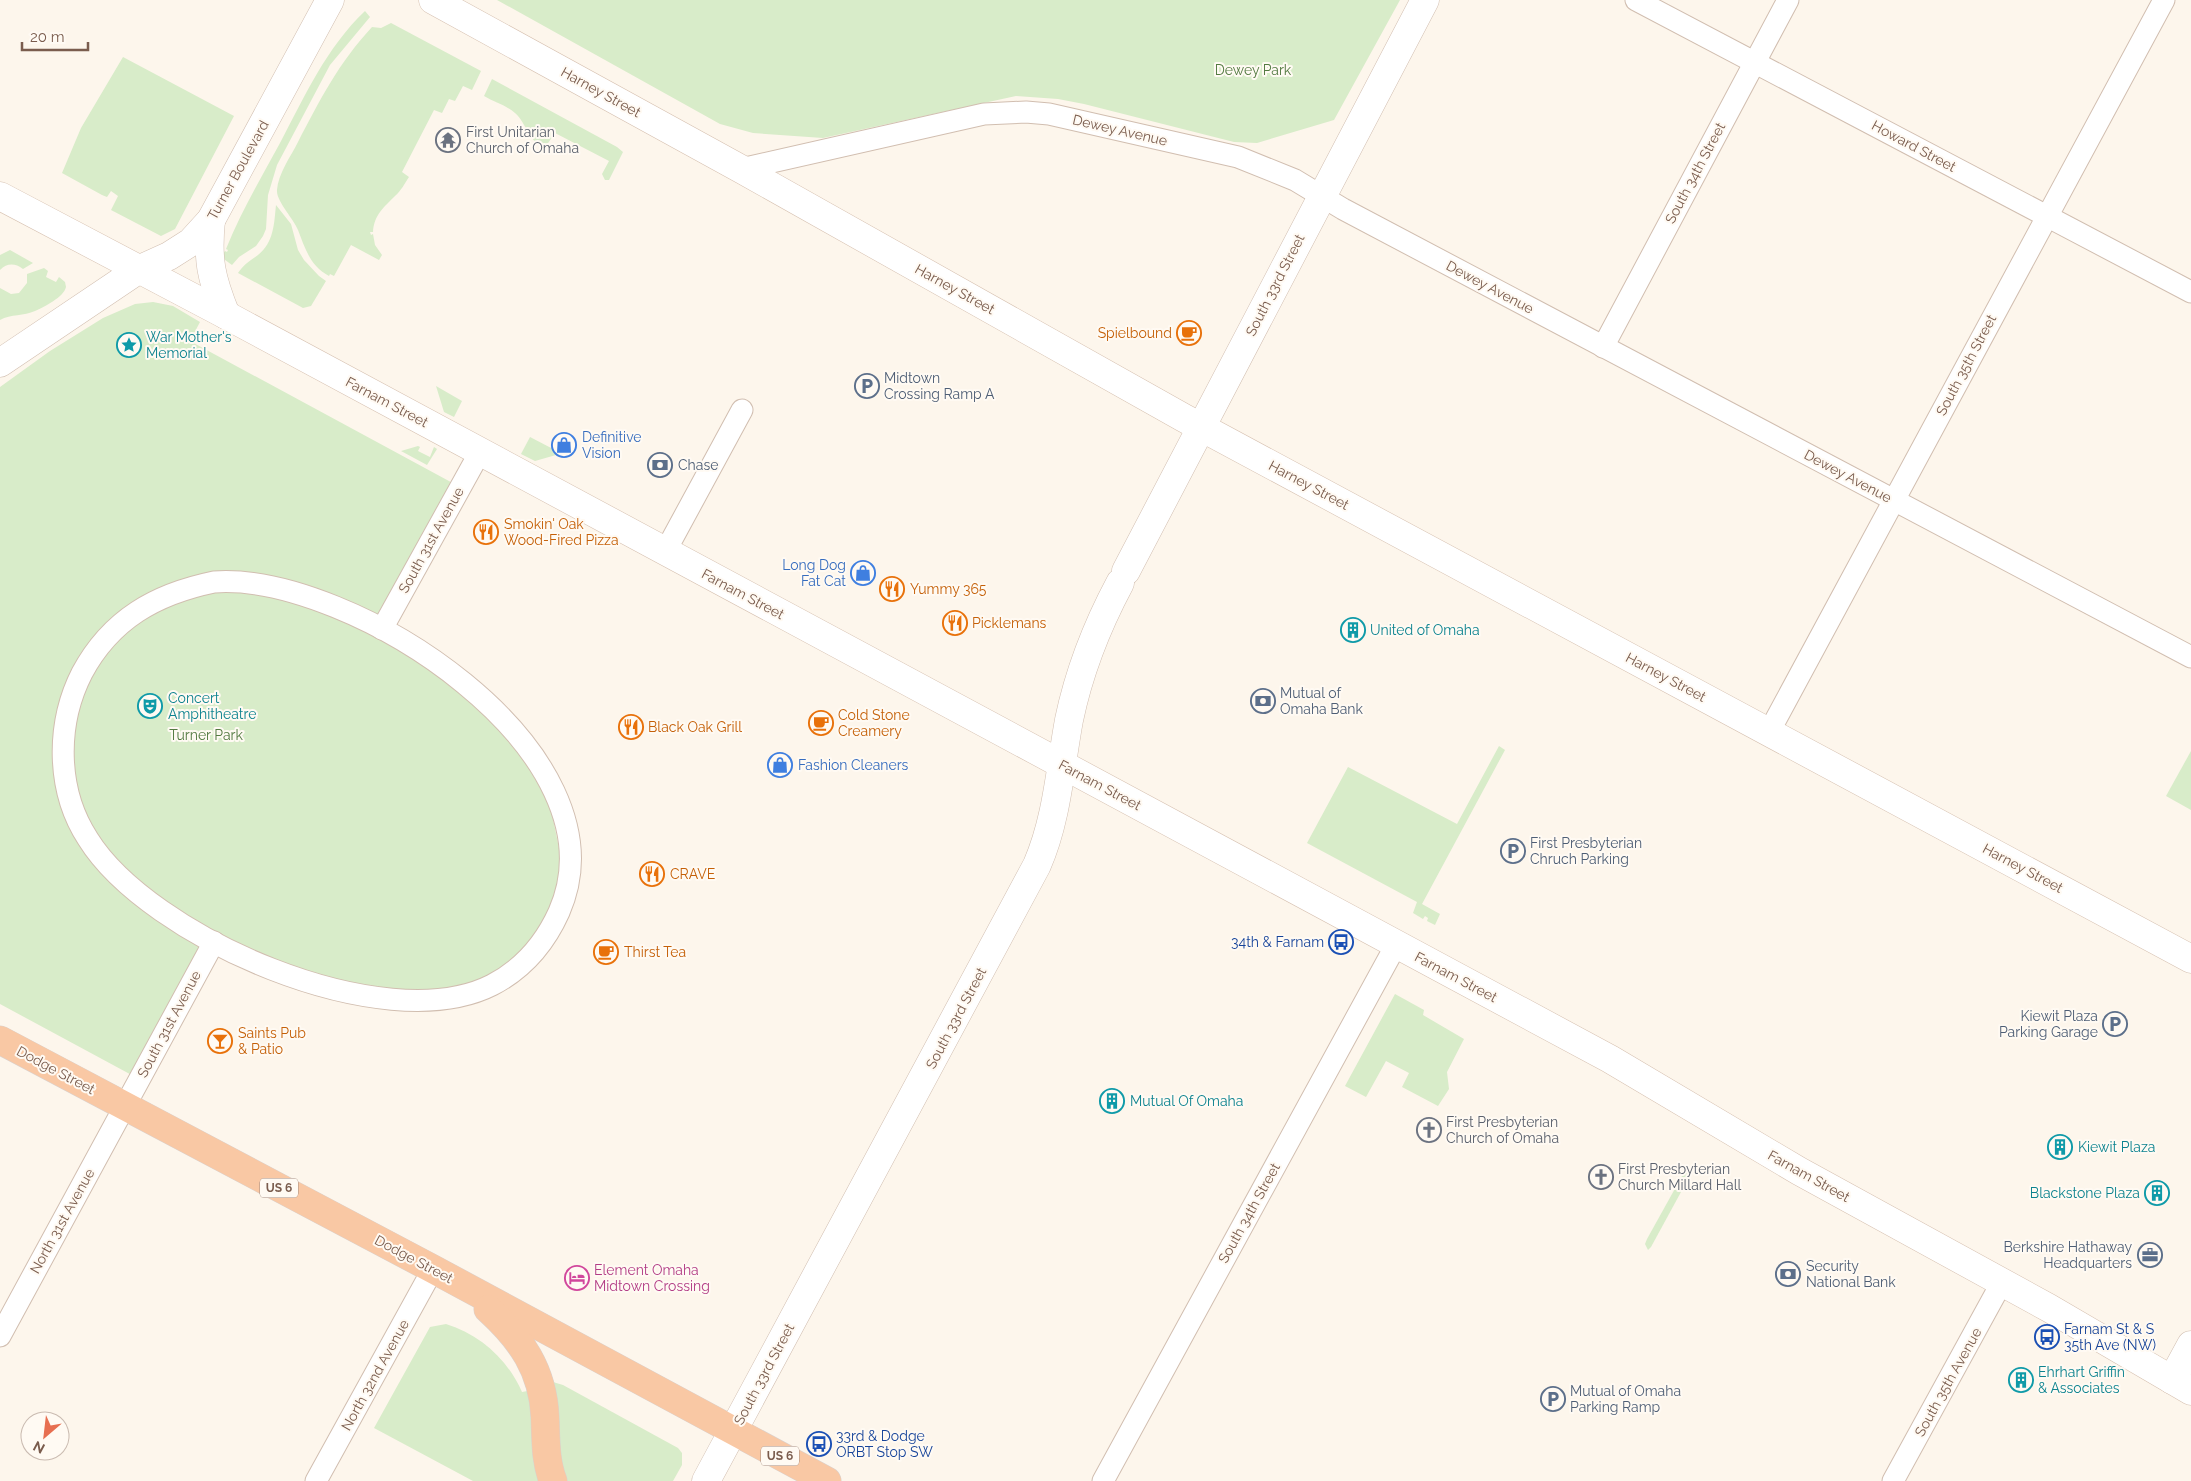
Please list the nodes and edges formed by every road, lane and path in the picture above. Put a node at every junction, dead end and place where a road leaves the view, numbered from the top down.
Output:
1 (330, 0) edge
2 (433, 0) edge
3 (1425, 0) edge
4 (1636, 0) edge
5 (1788, 0) edge
6 (2164, 0) edge
7 (1754, 63) junction
8 (741, 169) junction
9 (0, 196) edge
10 (1321, 196) junction
11 (2048, 218) junction
12 (211, 220) junction
13 (138, 270) junction
14 (2191, 292) edge
15 (226, 315) junction
16 (1603, 347) junction
17 (0, 363) edge
18 (738, 417) dead end
19 (1202, 427) junction
20 (480, 452) junction
21 (1893, 500) junction
22 (665, 552) junction
23 (382, 629) junction
24 (2189, 652) edge
25 (1769, 732) junction
26 (1063, 766) junction
27 (214, 942) junction
28 (1396, 945) junction
29 (2191, 959) edge
30 (0, 1040) edge
31 (125, 1106) junction
32 (433, 1268) junction
33 (2002, 1282) junction
34 (459, 1283) junction
35 (0, 1336) edge
36 (2191, 1344) edge
37 (2181, 1385) edge
38 (733, 1430) junction
39 (316, 1481) edge
40 (554, 1481) edge
41 (706, 1481) edge
42 (827, 1481) edge
43 (1103, 1481) edge
44 (1893, 1481) edge

1 - 12 main road, Turner Boulevard
2 - 8 main road, Harney Street
3 - 10 main road, South 33rd Street
4 - 7 street, Howard Street
5 - 7 street, South 34th Street
6 - 11 street, South 35th Street
7 - 11 street, Howard Street
7 - 16 street, South 34th Street
8 - 10 street, Dewey Avenue
8 - 19 main road, Harney Street
9 - 13 main road, Farnam Street
10 - 16 street, Dewey Avenue
10 - 19 main road, South 33rd Street
11 - 14 street, Howard Street
11 - 21 street, South 35th Street
12 - 13 main road, Turner Boulevard
12 - 15 main road
13 - 15 main road, Farnam Street
13 - 17 main road, Turner Boulevard
15 - 20 main road, Farnam Street
16 - 21 street, Dewey Avenue
18 - 22 street
19 - 25 main road, Harney Street
19 - 26 main road, South 33rd Street
20 - 22 main road, Farnam Street
20 - 23 street, South 31st Avenue
21 - 24 street, Dewey Avenue
21 - 25 street, South 35th Street
22 - 26 main road, Farnam Street
23 - 27 street
23 - 27 street
25 - 29 main road, Harney Street
26 - 28 main road, Farnam Street
26 - 38 main road, South 33rd Street
27 - 31 street, South 31st Avenue
28 - 33 main road, Farnam Street
28 - 43 street, South 34th Street
30 - 31 highway, Dodge Street / US 6
31 - 32 highway, Dodge Street / US 6
31 - 35 street, North 31st Avenue
32 - 34 highway, Dodge Street / US 6
32 - 39 street, North 32nd Avenue
33 - 37 main road, Farnam Street
33 - 44 street, South 35th Avenue
34 - 38 highway, Dodge Street / US 6
34 - 40 highway
36 - 37 main road
38 - 41 main road, South 33rd Street
38 - 42 highway, Dodge Street / US 6

